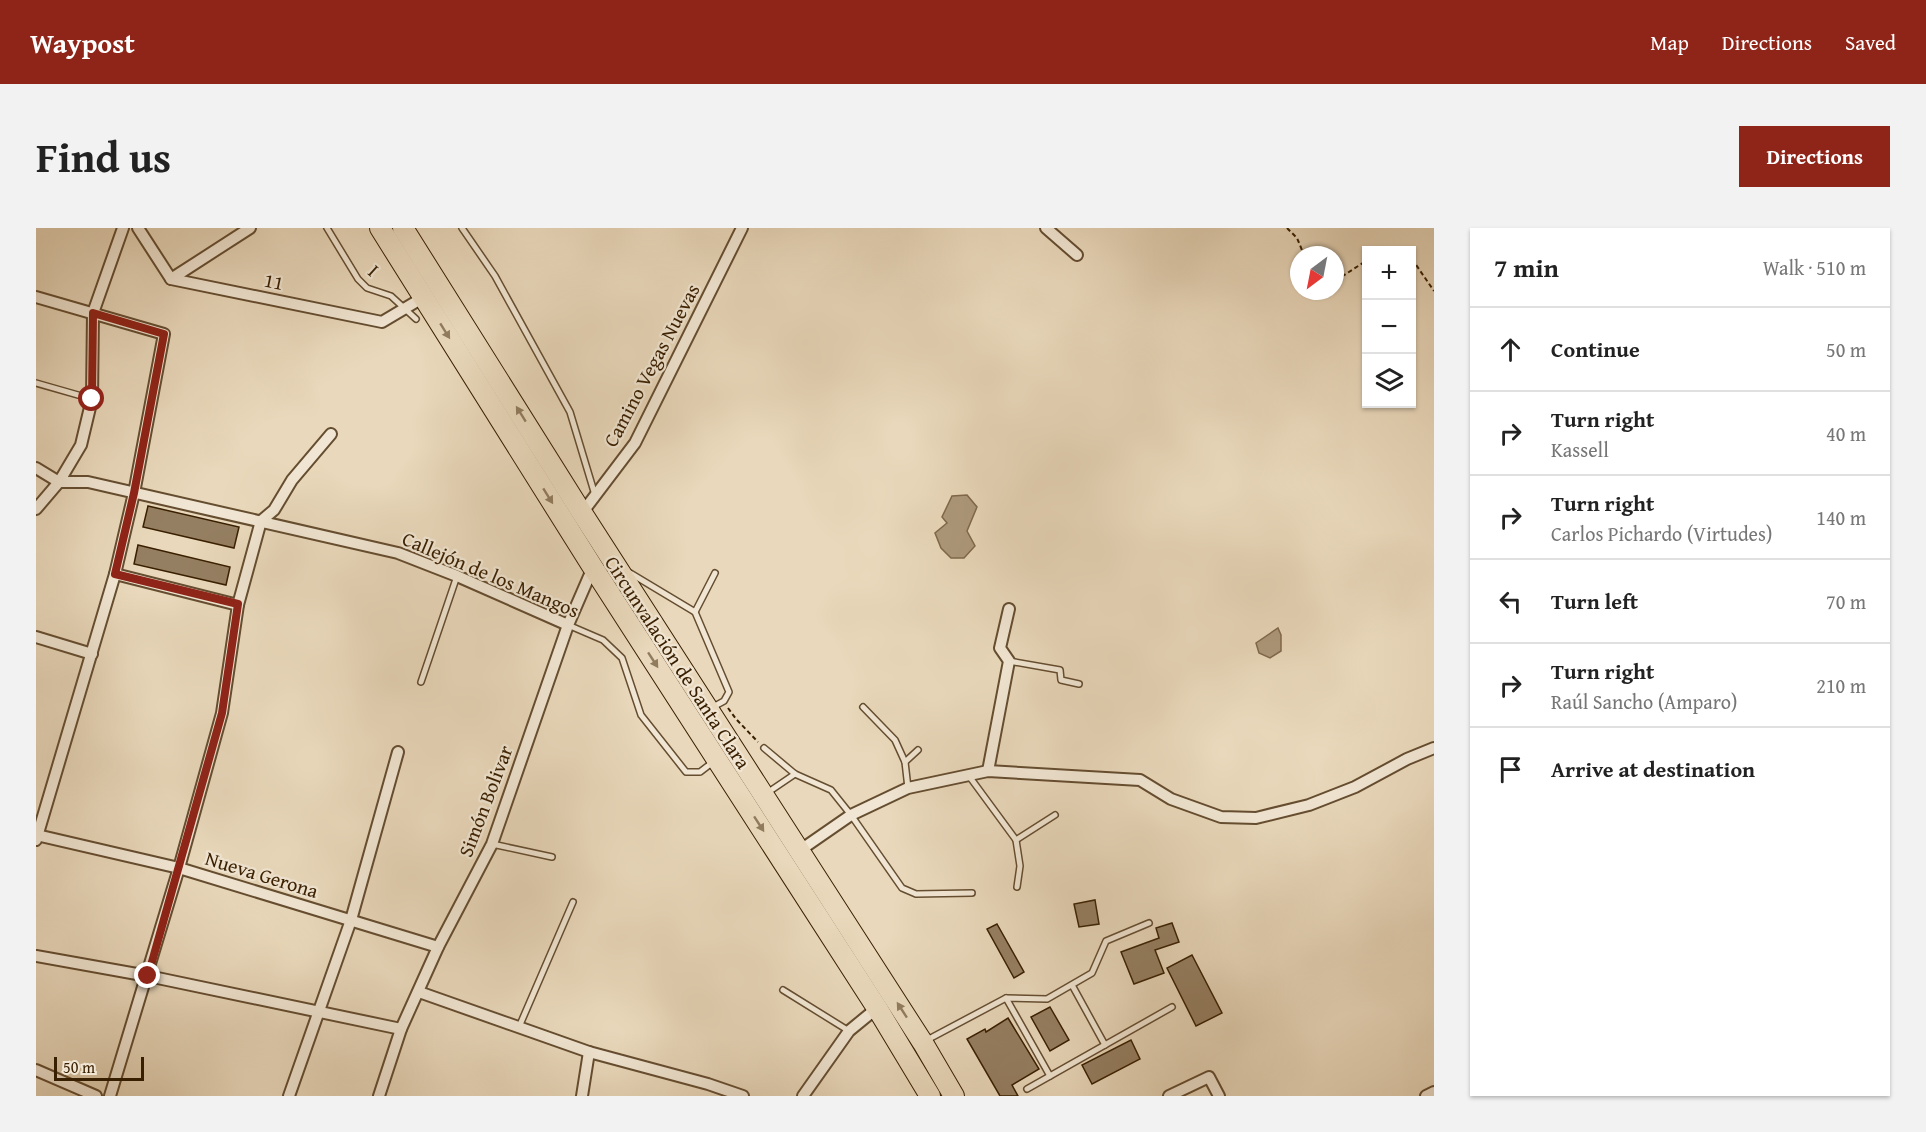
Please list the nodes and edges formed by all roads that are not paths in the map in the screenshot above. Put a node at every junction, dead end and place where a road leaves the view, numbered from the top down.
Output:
1 (123, 228) edge
2 (138, 228) edge
3 (250, 228) edge
4 (327, 228) edge
5 (380, 228) edge
6 (403, 228) edge
7 (462, 228) edge
8 (742, 228) edge
9 (1047, 228) edge
10 (1077, 255) dead end
11 (171, 279) junction
12 (36, 297) edge
13 (424, 297) junction
14 (405, 309) junction
15 (93, 313) junction
16 (416, 319) dead end
17 (36, 383) edge
18 (92, 399) junction
19 (331, 434) dead end
20 (36, 468) edge
21 (59, 482) junction
22 (134, 493) junction
23 (595, 495) junction
24 (36, 509) edge
25 (582, 513) junction
26 (261, 521) junction
27 (612, 559) junction
28 (592, 566) junction
29 (715, 573) dead end
30 (115, 574) junction
31 (457, 576) junction
32 (238, 604) junction
33 (1009, 609) dead end
34 (695, 612) junction
35 (568, 625) junction
36 (36, 637) edge
37 (92, 654) junction
38 (1009, 661) junction
39 (422, 682) dead end
40 (1079, 684) dead end
41 (716, 705) junction
42 (863, 707) dead end
43 (764, 748) road end
44 (1434, 748) edge
45 (918, 750) dead end
46 (398, 752) dead end
47 (717, 760) junction
48 (905, 762) junction
49 (988, 771) junction
50 (795, 774) junction
51 (968, 774) junction
52 (908, 788) junction
53 (764, 795) junction
54 (851, 815) junction
55 (1055, 816) dead end
56 (37, 838) edge
57 (1016, 840) junction
58 (492, 844) junction
59 (799, 851) junction
60 (552, 857) dead end
61 (179, 868) junction
62 (1017, 887) dead end
63 (972, 893) dead end
64 (573, 902) dead end
65 (351, 920) junction
66 (1149, 923) dead end
67 (438, 947) junction
68 (36, 956) edge
69 (148, 976) junction
70 (1072, 985) junction
71 (783, 990) dead end
72 (418, 992) junction
73 (1006, 998) junction
74 (1172, 1007) dead end
75 (877, 1008) junction
76 (319, 1012) junction
77 (519, 1027) junction
78 (401, 1029) junction
79 (849, 1031) junction
80 (923, 1042) junction
81 (1105, 1045) junction
82 (589, 1052) junction
83 (36, 1070) edge
84 (1050, 1076) junction
85 (1027, 1089) dead end
86 (1434, 1092) edge
87 (96, 1096) edge
88 (110, 1096) edge
89 (289, 1096) edge
90 (380, 1096) edge
91 (582, 1096) edge
92 (743, 1096) edge
93 (802, 1096) edge
94 (930, 1096) edge
95 (954, 1096) edge
96 (1168, 1096) edge
97 (1219, 1096) edge
98 (1426, 1096) edge

1 - 15 street
2 - 11 street
3 - 11 street
4 - 14 lane, I
5 - 13 highway, Circunvalación de Santa Clara
25 -> 6 highway, Circunvalación de Santa Clara
7 - 23 lane
8 - 23 street, Camino Vegas Nuevas
9 - 10 street
11 - 14 street, 11
12 - 15 street
13 - 14 street, 11
13 -> 28 highway, Circunvalación de Santa Clara
14 - 16 lane, I
15 - 18 street
15 - 22 street
17 - 18 lane
18 - 21 street
19 - 26 street
20 - 21 street
21 - 22 street, Callejón de los Mangos
21 - 24 street
22 - 26 street, Callejón de los Mangos
22 - 30 street
23 - 25 street, Camino Vegas Nuevas
25 - 27 highway, Circunvalación de Santa Clara
26 - 31 street, Callejón de los Mangos
26 - 32 street
27 - 28 street, Simón Bolivar
27 - 34 lane
27 - 41 highway, Circunvalación de Santa Clara
28 - 35 street, Simón Bolivar
28 -> 47 highway, Circunvalación de Santa Clara
29 - 34 lane
30 - 32 street
30 - 37 street
31 - 35 street, Callejón de los Mangos
31 - 39 lane
32 - 61 street
33 - 38 street
34 - 41 lane
35 - 47 lane, Callejón de los Mangos
35 - 58 street, Simón Bolivar
36 - 37 street
37 - 56 street
38 - 40 lane
38 - 49 street
41 - 53 highway, Circunvalación de Santa Clara
42 - 48 lane
43 - 50 lane
44 - 49 street
45 - 48 lane
46 - 65 street
47 -> 75 highway, Circunvalación de Santa Clara
48 - 52 lane
49 - 51 street
50 - 53 lane
50 - 54 lane
51 - 52 street
51 - 57 lane
52 - 54 street
53 - 59 highway, Circunvalación de Santa Clara
54 - 59 street
54 - 63 lane
55 - 57 lane
56 - 61 street, Nueva Gerona
57 - 62 lane
58 - 60 lane
58 - 67 street, Simón Bolivar
80 -> 59 highway, Circunvalación de Santa Clara
61 - 65 street, Nueva Gerona
61 - 69 street
64 - 77 lane
65 - 67 street, Nueva Gerona
65 - 76 street
66 - 70 lane
67 - 72 street, Simón Bolivar
68 - 69 street
69 - 76 street
69 - 88 street
70 - 73 lane
70 - 81 lane
71 - 79 lane
72 - 77 street
72 - 78 street, Simón Bolivar
73 - 80 lane
73 - 84 lane
74 - 81 lane
75 - 79 street
75 - 94 highway, Circunvalación de Santa Clara
76 - 78 street
76 - 89 street
77 - 82 street
78 - 90 street, Simón Bolivar
79 - 93 street
80 - 95 highway, Circunvalación de Santa Clara
81 - 84 lane
82 - 91 street
82 - 92 street
83 - 87 street
84 - 85 lane
86 - 98 street
96 - 97 street

